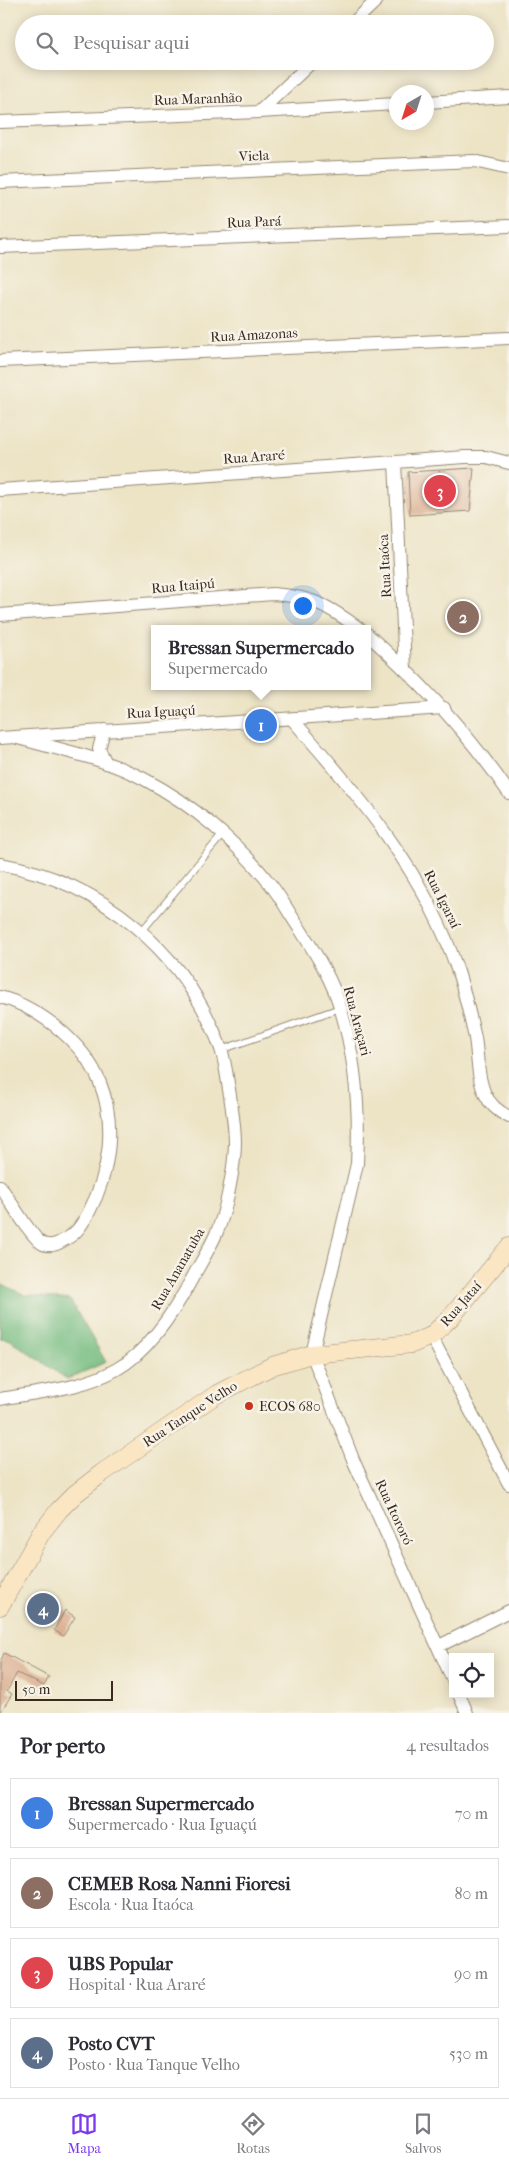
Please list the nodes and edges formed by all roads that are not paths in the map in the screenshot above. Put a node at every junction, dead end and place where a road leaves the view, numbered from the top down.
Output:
1 (378, 0) edge
2 (362, 15) edge
3 (303, 70) edge
4 (509, 97) edge
5 (434, 102) edge
6 (389, 104) edge
7 (259, 112) junction
8 (0, 122) edge
9 (509, 169) edge
10 (0, 182) edge
11 (509, 226) edge
12 (0, 246) edge
13 (509, 338) edge
14 (0, 361) edge
15 (395, 462) junction
16 (509, 463) edge
17 (0, 490) edge
18 (0, 615) edge
19 (354, 625) edge
20 (371, 638) edge
21 (405, 668) junction
22 (444, 708) junction
23 (292, 719) junction
24 (104, 730) junction
25 (14, 737) junction
26 (0, 738) edge
27 (106, 763) junction
28 (509, 793) edge
29 (223, 834) junction
30 (0, 864) edge
31 (141, 932) junction
32 (0, 997) edge
33 (340, 1008) junction
34 (221, 1050) junction
35 (509, 1117) edge
36 (0, 1186) edge
37 (509, 1247) edge
38 (432, 1336) junction
39 (312, 1354) junction
40 (0, 1399) edge
41 (509, 1484) edge
42 (0, 1606) edge
43 (509, 1611) edge
44 (439, 1646) junction
45 (449, 1670) edge
46 (461, 1698) edge
47 (467, 1713) edge

1 - 2 street
3 - 7 street
4 - 5 street
6 - 7 street, Rua Maranhão
7 - 8 street, Rua Maranhão
9 - 10 street, Viela
11 - 12 street, Rua Pará
13 - 14 street, Rua Amazonas
15 - 16 street, Rua Araré
15 - 17 street, Rua Araré
15 - 21 street, Rua Itaóca
18 - 19 street, Rua Itaipú
20 - 21 street
21 - 22 street
22 - 23 street, Rua Iguaçú
22 - 28 street
23 - 24 street, Rua Iguaçú
23 - 35 street, Rua Igaraí
24 - 25 street, Rua Iguaçú
24 - 27 street
25 - 26 street, Rua Iguaçú
25 - 27 street, Rua Araçari
27 - 29 street, Rua Araçari
29 - 31 lane
29 - 33 street, Rua Araçari
30 - 31 street, Rua Ananatuba
31 - 34 street, Rua Ananatuba
32 - 36 street
33 - 34 lane
33 - 39 street, Rua Araçari
34 - 40 street, Rua Ananatuba
37 - 38 street, Rua Jataí
38 - 39 street, Rua Tanque Velho
38 - 41 street
39 - 42 street, Rua Tanque Velho
39 - 44 street, Rua Itororó
43 - 44 street
44 - 45 street, Rua Itororó
46 - 47 street

